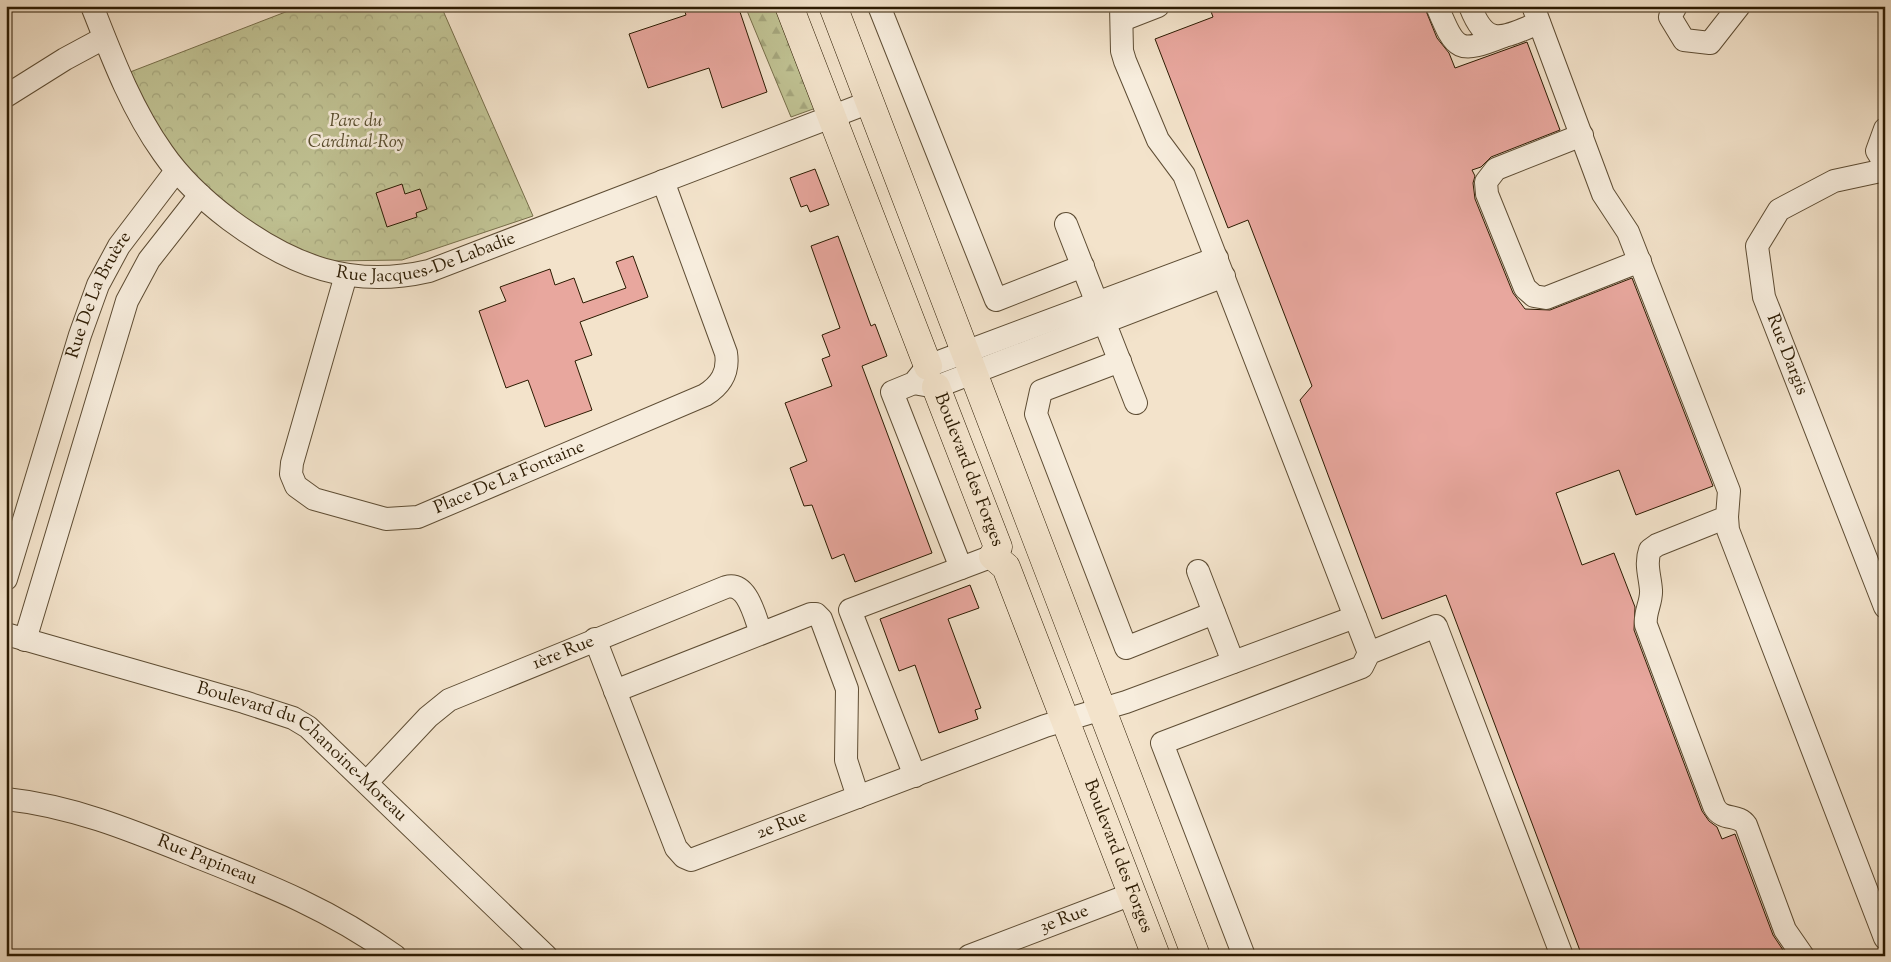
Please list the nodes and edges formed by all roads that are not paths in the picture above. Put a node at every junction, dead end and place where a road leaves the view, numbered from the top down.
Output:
1 (92, 6) edge
2 (789, 6) edge
3 (833, 6) edge
4 (880, 6) edge
5 (1158, 6) edge
6 (1438, 6) edge
7 (1470, 6) edge
8 (1676, 6) edge
9 (1739, 6) edge
10 (1122, 13) edge
11 (1536, 15) edge
12 (1504, 36) junction
13 (104, 38) junction
14 (6, 96) edge
15 (870, 102) junction
16 (833, 116) junction
17 (1885, 129) edge
18 (1582, 135) junction
19 (1885, 164) edge
20 (1885, 170) edge
21 (176, 171) junction
22 (663, 181) junction
23 (200, 195) junction
24 (1066, 224) dead end
25 (1640, 261) junction
26 (1083, 266) junction
27 (1221, 267) junction
28 (346, 275) junction
29 (1101, 312) junction
30 (1120, 360) junction
31 (969, 362) junction
32 (926, 379) junction
33 (1136, 403) dead end
34 (50, 434) junction
35 (84, 445) junction
36 (1727, 517) junction
37 (993, 556) junction
38 (961, 568) junction
39 (1198, 571) dead end
40 (6, 579) edge
41 (1885, 607) edge
42 (1214, 613) junction
43 (1355, 616) junction
44 (761, 634) junction
45 (16, 637) edge
46 (595, 639) junction
47 (1369, 653) junction
48 (1233, 662) junction
49 (615, 691) junction
50 (1102, 709) junction
51 (1065, 720) junction
52 (915, 776) junction
53 (367, 782) junction
54 (858, 797) junction
55 (6, 799) edge
56 (1132, 894) junction
57 (1885, 938) edge
58 (395, 956) edge
59 (546, 956) edge
60 (969, 956) edge
61 (1156, 956) edge
62 (1196, 956) edge
63 (1244, 956) edge
64 (1562, 956) edge
65 (1804, 956) edge

1 - 13 street, Rue Jacques-De Labadie
2 - 16 main road, Boulevard des Forges
3 - 15 main road
4 - 26 street
5 - 10 street
6 - 12 street
7 - 12 street
8 - 9 street
10 - 27 street
11 - 12 street
11 - 18 street
13 - 14 street
13 - 21 street, Rue Jacques-De Labadie
15 - 16 street, Rue Jacques-De Labadie
15 - 31 main road
16 - 22 street, Rue Jacques-De Labadie
16 - 32 main road, Boulevard des Forges
17 - 19 street
18 - 25 street
18 - 25 street
20 - 41 street, Rue Dargis
21 - 23 street, Rue Jacques-De Labadie
21 - 34 street, Rue De La Bruère
22 - 28 street, Rue Jacques-De Labadie
22 - 28 street, Place De La Fontaine
23 - 28 street, Rue Jacques-De Labadie
23 - 35 street, Rue De La Bruère
24 - 26 street
25 - 36 street
26 - 29 street
27 - 29 street
27 - 43 street
29 - 30 street
29 - 31 street
30 - 33 street
30 - 42 street
31 - 32 street
31 - 50 main road
32 - 37 main road, Boulevard des Forges
32 - 38 street
34 - 35 street
34 - 40 street, Rue De La Bruère
35 - 45 street, Rue De La Bruère
36 - 57 street
36 - 65 street
37 - 38 street
37 - 51 main road, Boulevard des Forges
38 - 52 street
39 - 42 street
42 - 48 street
43 - 47 street
43 - 48 street, 2e Rue
44 - 46 street, 1ère Rue
44 - 49 street
44 - 54 street
45 - 53 street, Boulevard du Chanoine-Moreau
46 - 49 street, 2e Rue
46 - 53 street, 1ère Rue
47 - 63 street
47 - 64 street
48 - 50 street, 2e Rue
49 - 54 street, 2e Rue
50 - 51 street, 2e Rue
50 - 62 main road
51 - 52 street, 2e Rue
51 - 56 main road, Boulevard des Forges
52 - 54 street, 2e Rue
53 - 59 street, Boulevard du Chanoine-Moreau
55 - 58 street, Rue Papineau
56 - 60 street, 3e Rue
56 - 61 main road, Boulevard des Forges

